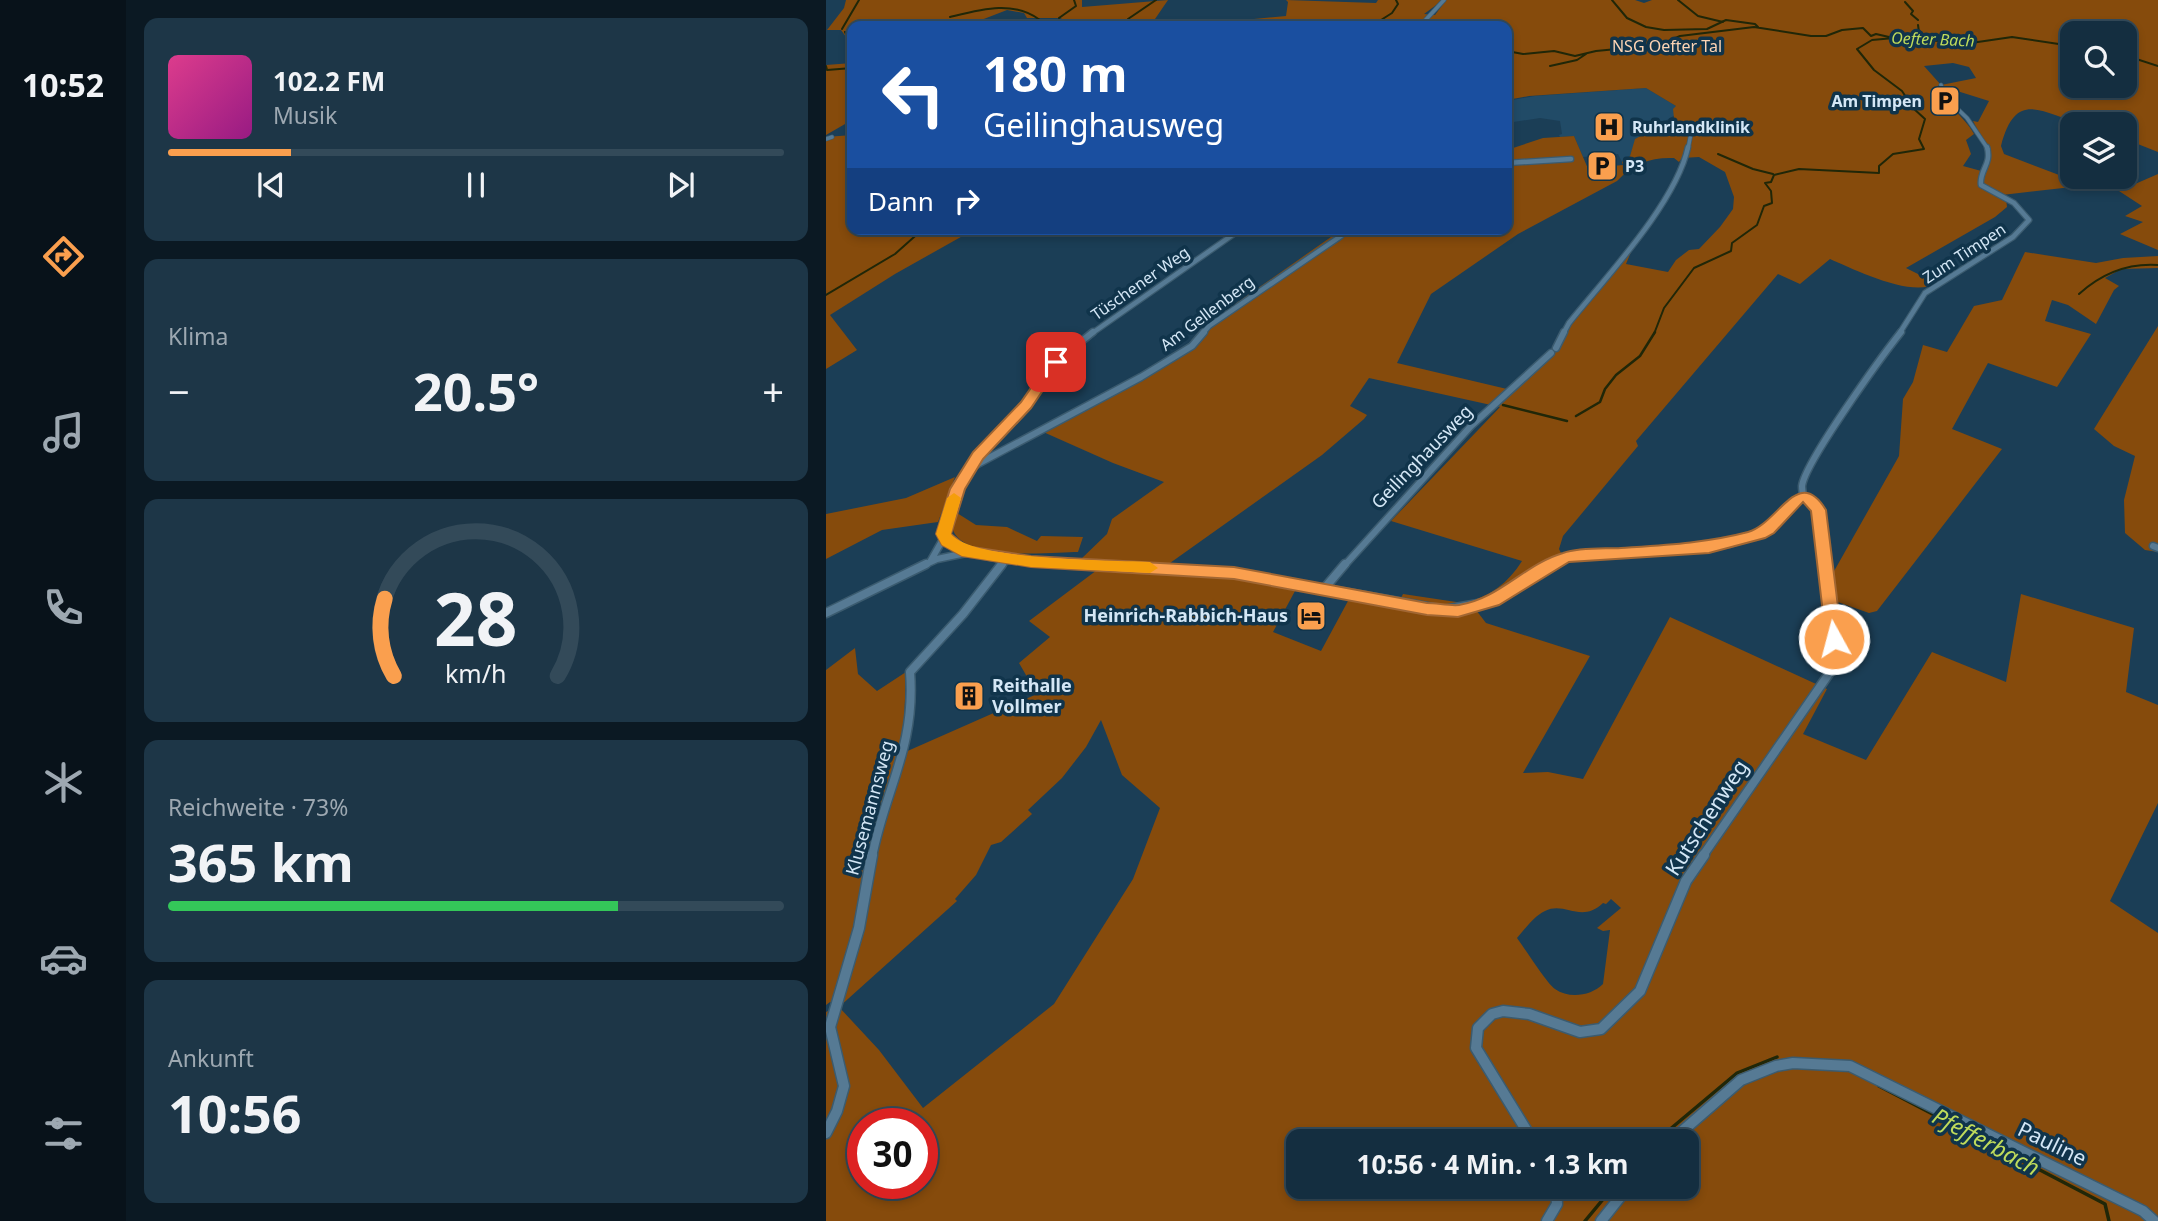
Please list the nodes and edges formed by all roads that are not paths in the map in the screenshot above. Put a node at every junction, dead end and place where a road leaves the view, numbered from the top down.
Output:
1 (1444, 0) edge
2 (1424, 21) edge
3 (1941, 85) dead end
4 (1707, 121) dead end
5 (1571, 159) dead end
6 (1512, 163) edge
7 (1233, 235) edge
8 (1341, 235) edge
9 (968, 469) junction
10 (1803, 497) junction
11 (943, 534) junction
12 (969, 553) junction
13 (1006, 559) junction
14 (930, 562) junction
15 (1323, 590) junction
16 (826, 613) edge
17 (1526, 1129) edge
18 (1685, 1129) edge
19 (826, 1133) edge
20 (1557, 1199) edge
21 (1619, 1199) edge
22 (1547, 1221) edge
23 (1601, 1221) edge
24 (2154, 1221) edge

1 - 2 street
3 - 10 street, Zum Timpen
4 - 15 street, Geilinghausweg
5 - 6 street
7 - 9 street, Tüschener Weg
8 - 9 street, Am Gellenberg
9 - 11 street, Tüschener Weg
10 - 15 street
10 - 17 street, Kutschenweg
11 - 12 street
11 - 14 street, Tüschener Weg
12 - 13 street
12 - 14 street
13 - 15 street
13 - 19 street, Klusemannsweg
14 - 16 street
18 - 24 street, Pauline
20 - 22 street
21 - 23 street

